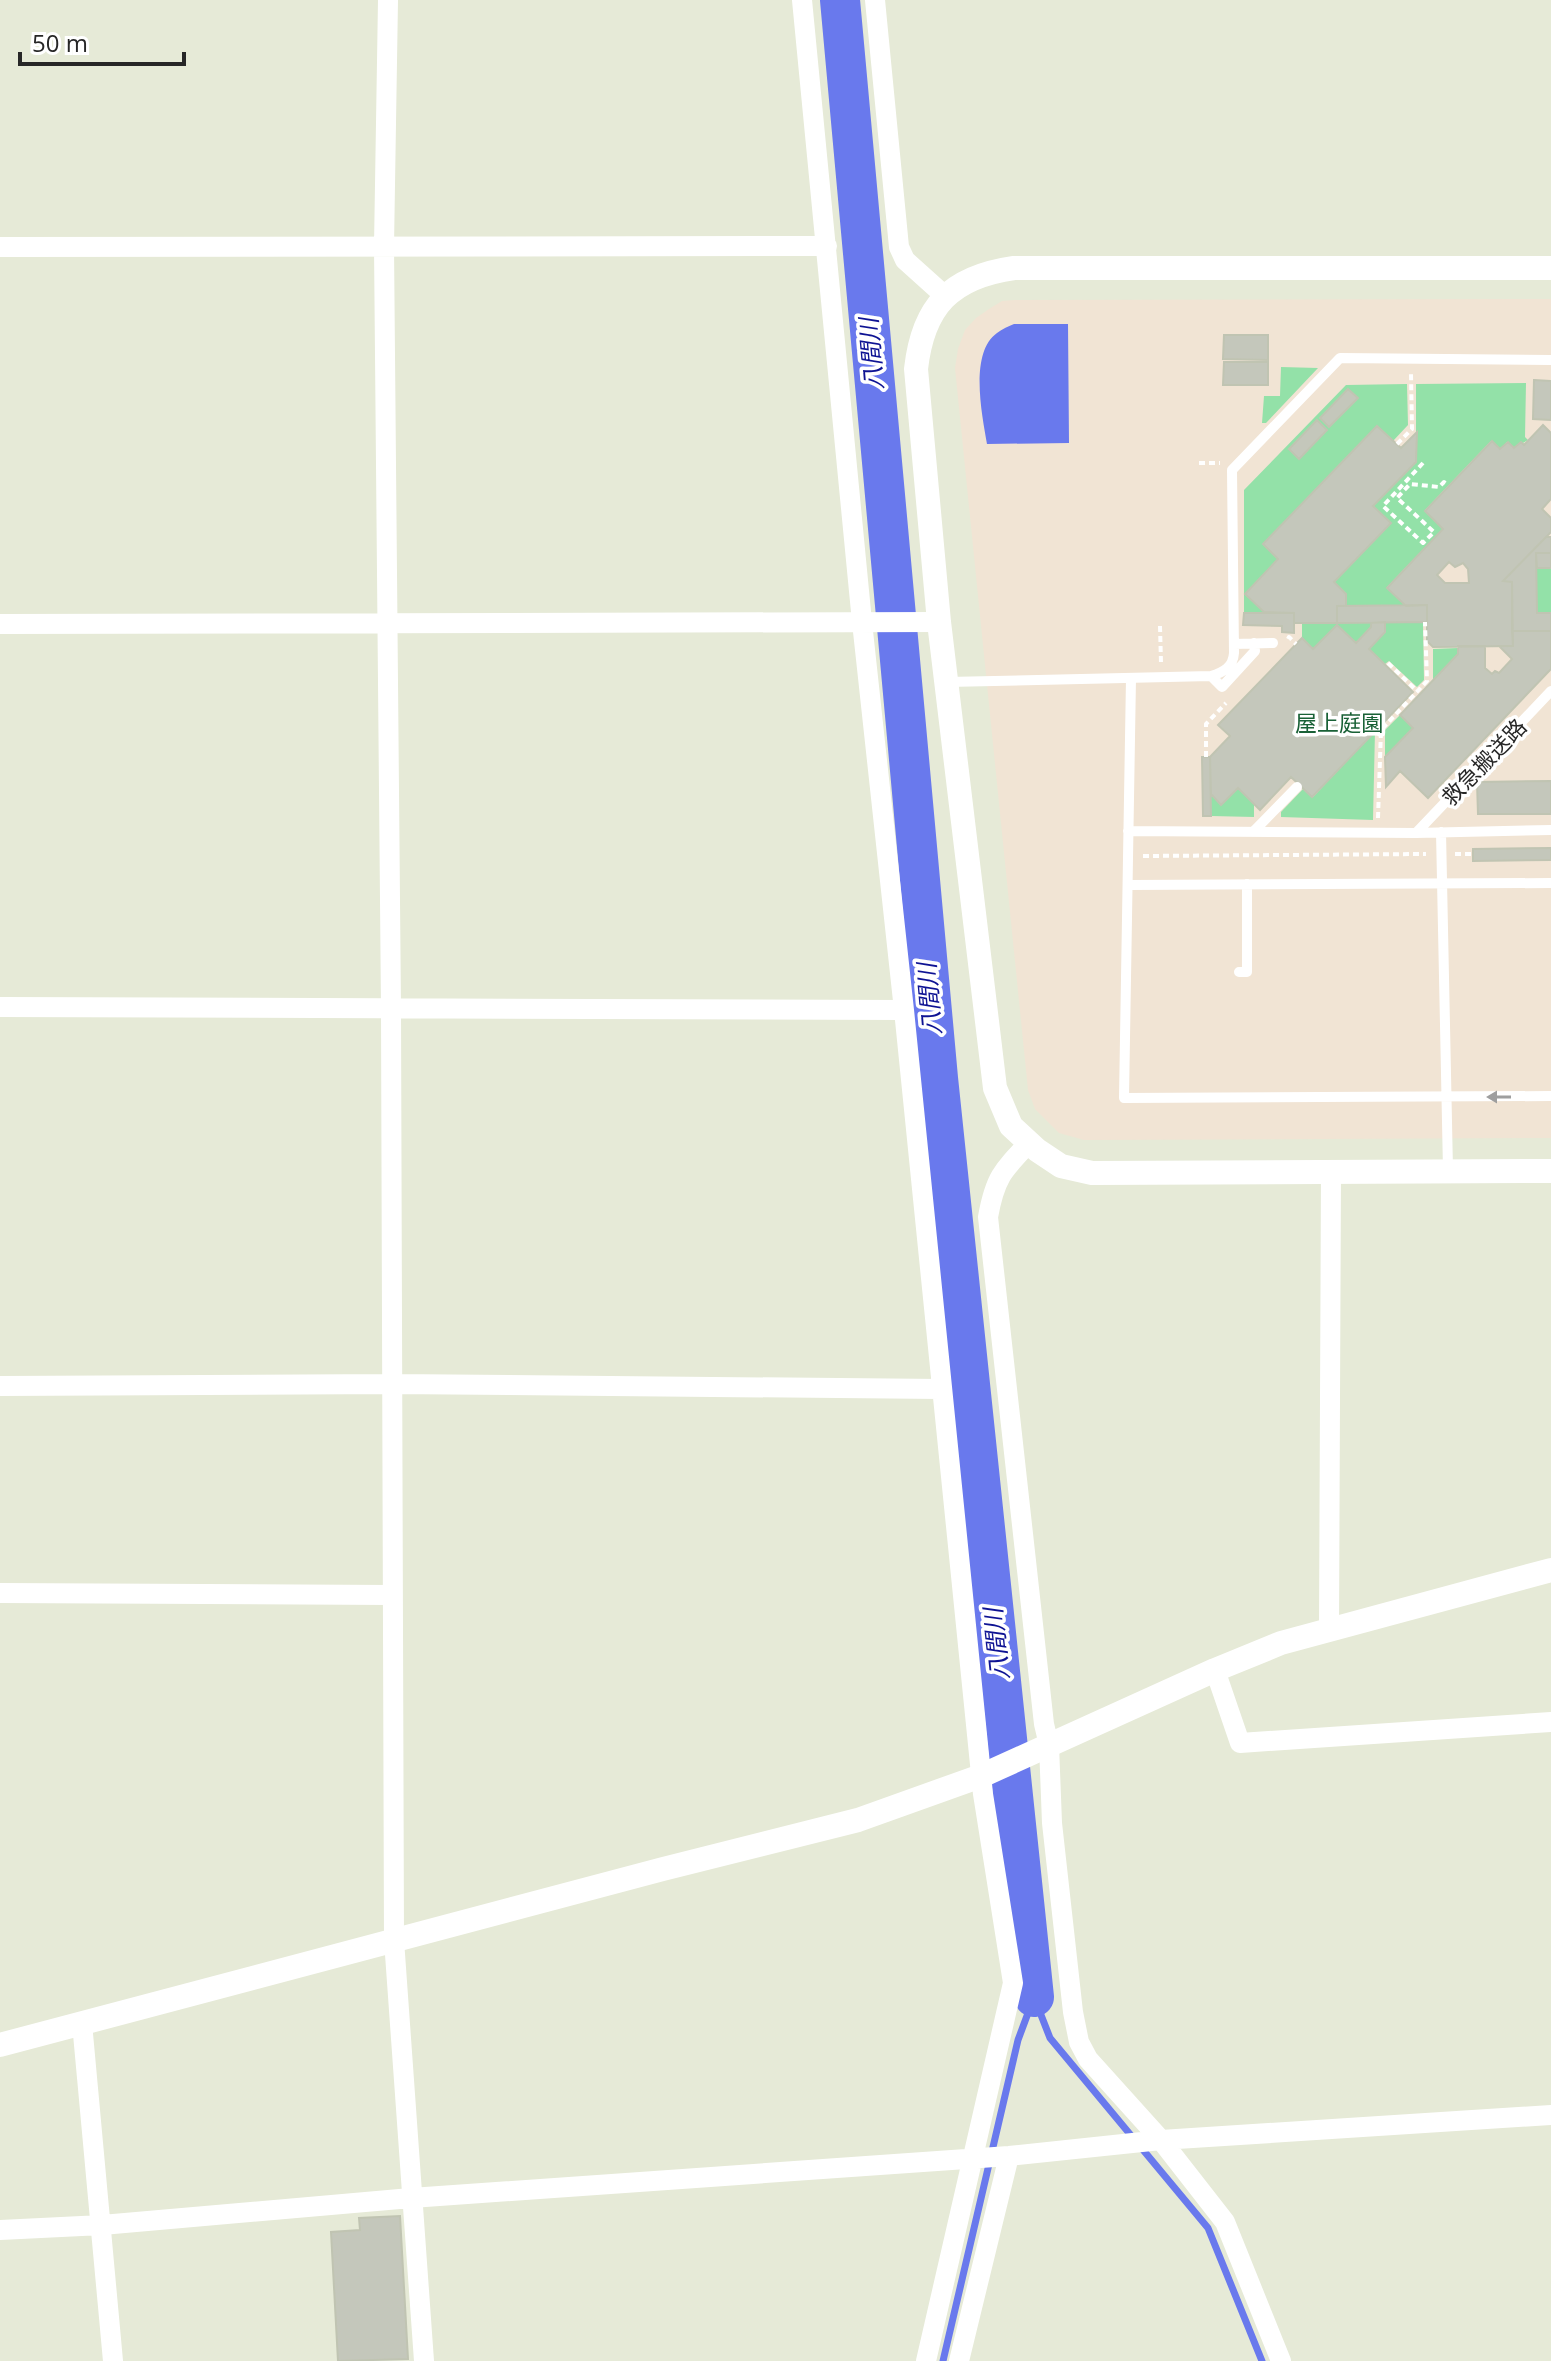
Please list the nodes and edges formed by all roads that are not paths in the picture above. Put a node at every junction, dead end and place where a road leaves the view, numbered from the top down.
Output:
1 (388, 0) edge
2 (802, 0) edge
3 (875, 0) edge
4 (384, 246) junction
5 (827, 246) junction
6 (0, 247) edge
7 (1551, 268) edge
8 (945, 296) junction
9 (1551, 360) edge
10 (868, 622) junction
11 (931, 622) junction
12 (386, 623) junction
13 (0, 624) edge
14 (1254, 643) junction
15 (1273, 643) dead end
16 (1234, 644) junction
17 (1211, 676) junction
18 (1131, 678) junction
19 (947, 682) junction
20 (1551, 691) edge
21 (1297, 787) dead end
22 (1255, 830) junction
23 (1551, 830) edge
24 (1128, 831) junction
25 (1441, 832) junction
26 (1416, 833) junction
27 (1551, 883) edge
28 (1247, 884) junction
29 (1442, 884) junction
30 (1128, 885) junction
31 (1239, 972) dead end
32 (0, 1007) edge
33 (391, 1009) junction
34 (904, 1010) junction
35 (1551, 1096) edge
36 (1446, 1097) junction
37 (1029, 1143) junction
38 (1448, 1170) junction
39 (1331, 1171) junction
40 (1551, 1171) edge
41 (393, 1384) junction
42 (0, 1386) edge
43 (941, 1389) junction
44 (1551, 1570) edge
45 (0, 1593) edge
46 (392, 1595) junction
47 (1329, 1631) junction
48 (1215, 1670) junction
49 (1551, 1722) edge
50 (1045, 1747) junction
51 (981, 1776) junction
52 (394, 1940) junction
53 (82, 2023) junction
54 (0, 2045) edge
55 (1551, 2115) edge
56 (1161, 2140) junction
57 (1009, 2156) junction
58 (972, 2158) junction
59 (411, 2198) junction
60 (102, 2225) junction
61 (0, 2230) edge
62 (113, 2361) edge
63 (424, 2361) edge
64 (926, 2361) edge
65 (959, 2361) edge
66 (1281, 2361) edge

1 - 4 street
2 - 5 street
3 - 8 street
4 - 5 street
4 - 6 street
4 - 12 street
5 - 10 street
7 - 8 street
8 - 11 street
9 - 16 lane
10 - 11 street
10 - 12 street
10 - 34 street
11 - 19 street
12 - 13 street
12 - 33 street
14 - 15 lane
14 - 16 lane
14 - 17 lane
16 - 17 lane
17 - 18 lane
18 - 19 lane
18 - 24 lane
19 - 37 street
20 - 26 lane, 救急搬送路
21 - 22 lane
22 - 24 lane
22 - 26 lane
23 - 25 lane
24 - 30 lane
25 - 26 lane
25 - 29 lane
27 - 29 lane
28 - 29 lane
28 - 30 lane
28 - 31 lane
29 - 36 lane
30 - 36 lane
32 - 33 street
33 - 34 street
33 - 41 street
34 - 43 street
35 -> 36 lane
36 - 38 lane
37 - 39 street
37 - 50 street
38 - 39 street
38 - 40 street
39 - 47 street
41 - 42 street
41 - 43 street
41 - 46 street
43 - 51 street
44 - 47 street
45 - 46 street
46 - 52 street
47 - 48 street
48 - 49 street
48 - 50 street
50 - 51 street
50 - 56 street
51 - 52 street
51 - 58 street
52 - 53 street
52 - 59 street
53 - 54 street
53 - 60 street
55 - 56 street
56 - 57 street
56 - 66 street
57 - 58 street
57 - 65 street
58 - 59 street
58 - 64 street
59 - 60 street
59 - 63 street
60 - 61 street
60 - 62 street

